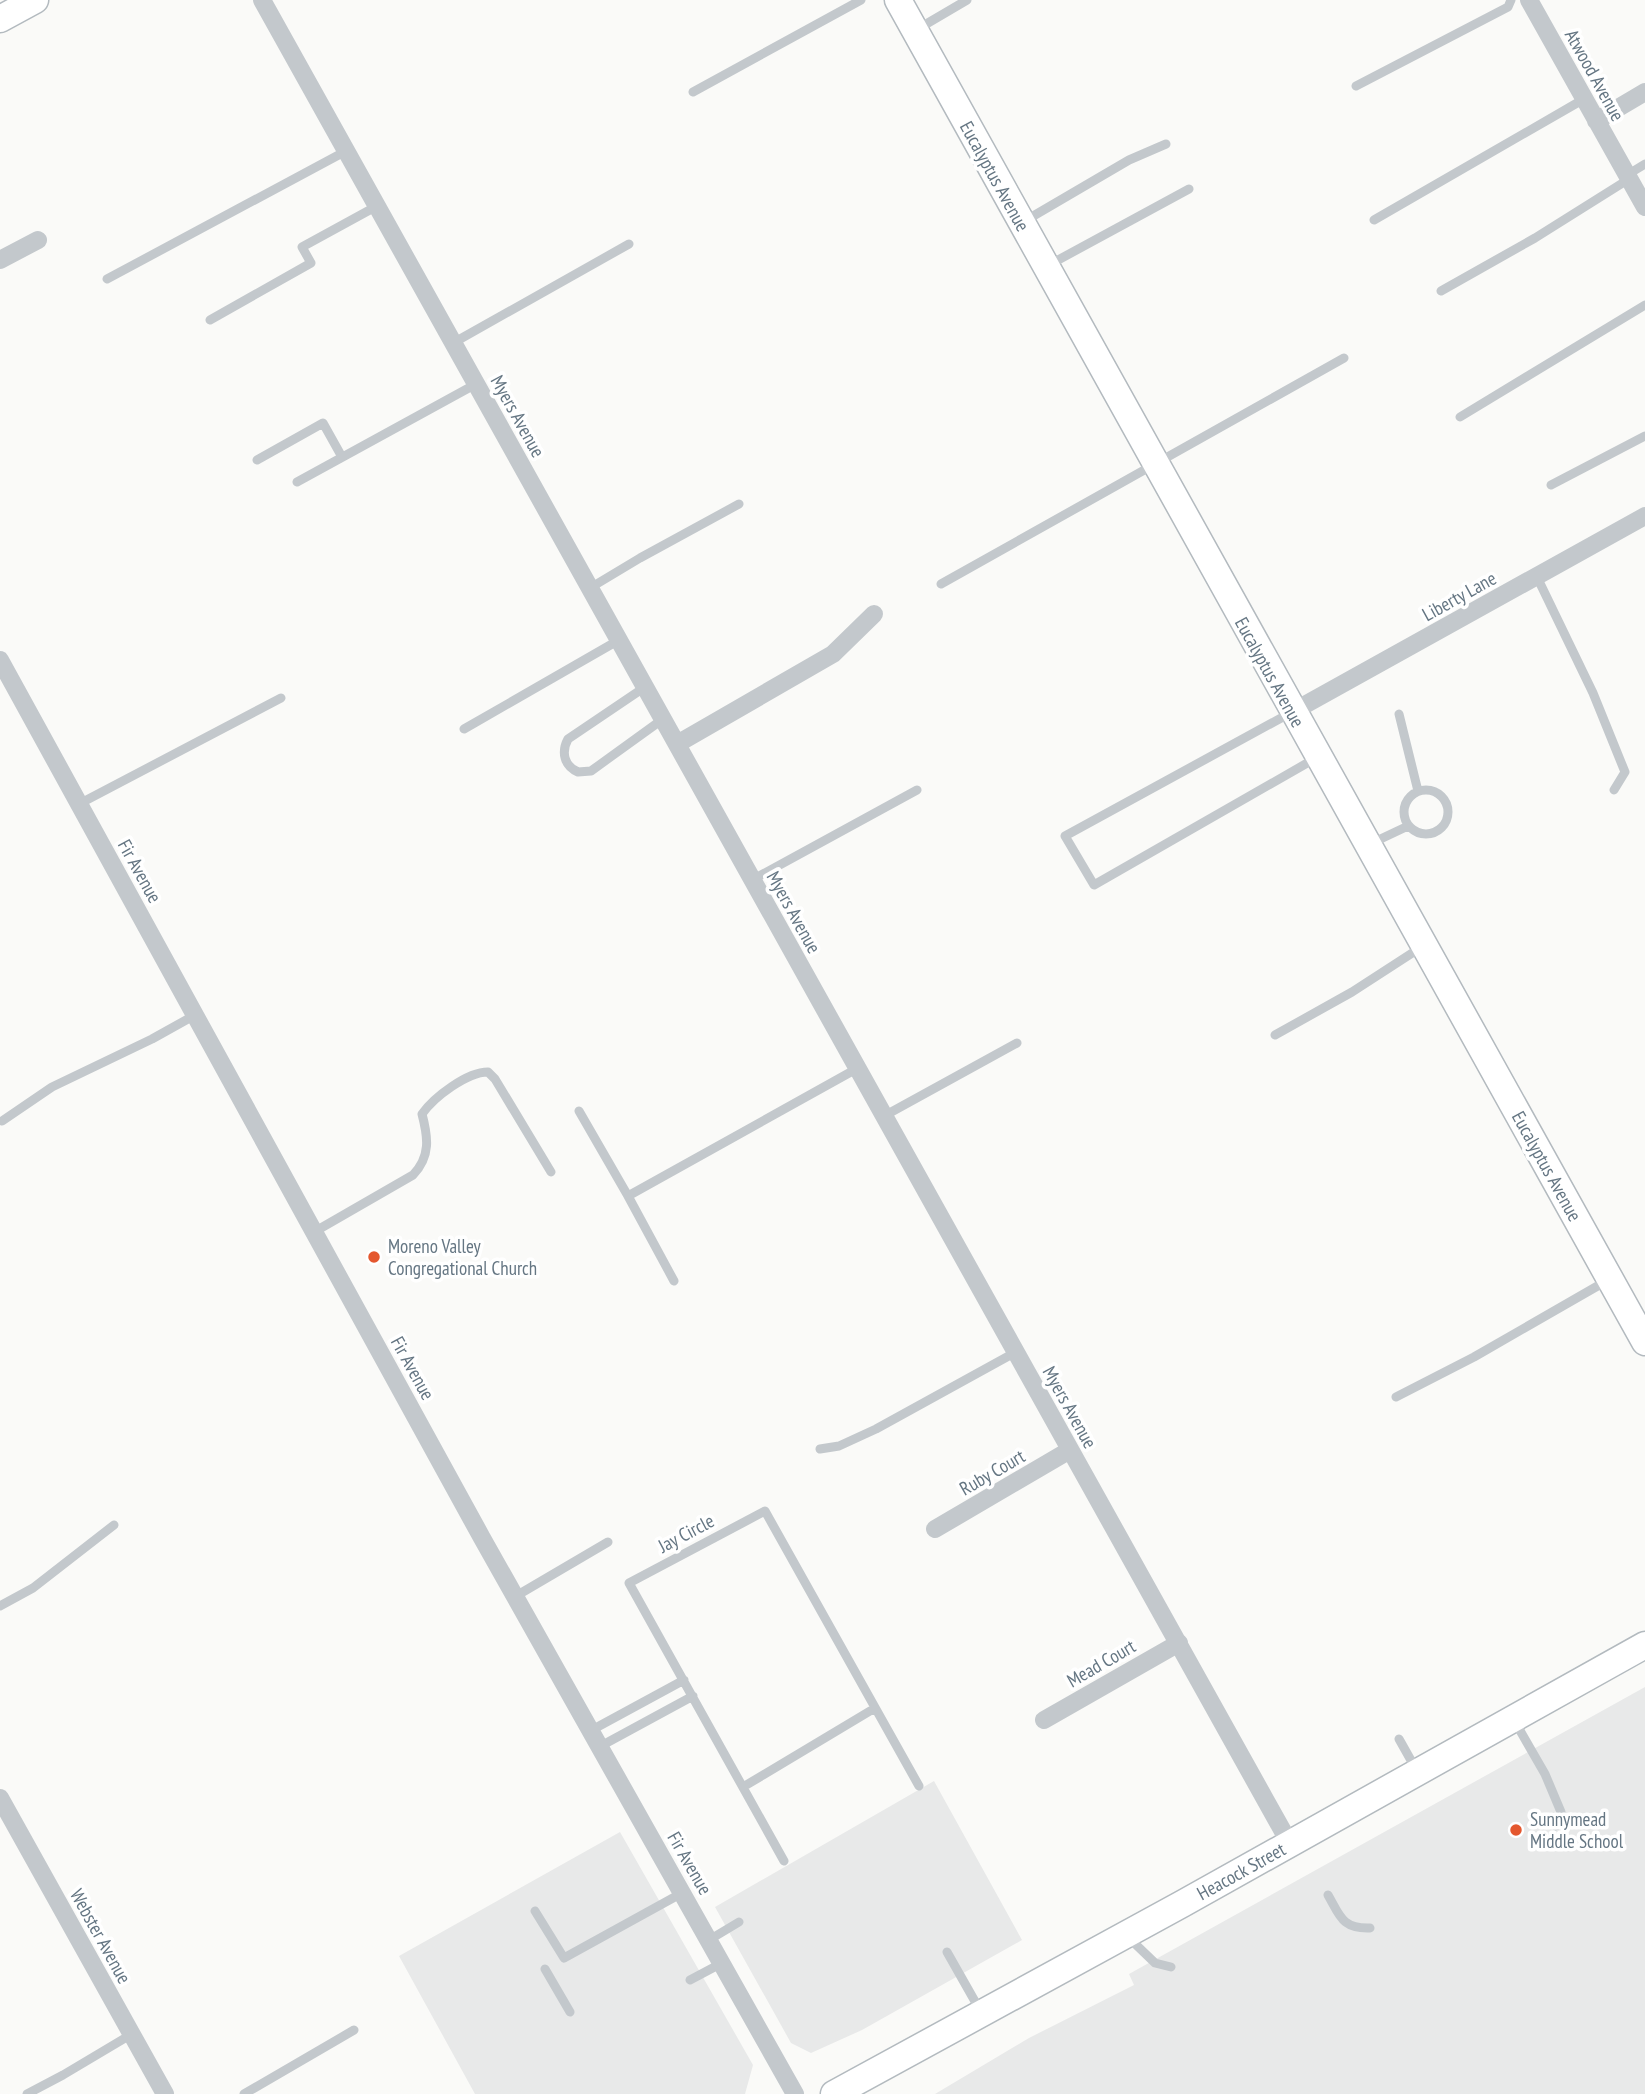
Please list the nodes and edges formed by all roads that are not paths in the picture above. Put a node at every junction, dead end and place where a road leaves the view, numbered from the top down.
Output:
1 (35, 0) edge
2 (861, 0) edge
3 (898, 0) edge
4 (967, 0) edge
5 (1511, 0) edge
6 (1529, 0) edge
7 (268, 2) edge
8 (0, 19) edge
9 (915, 31) junction
10 (1356, 86) dead end
11 (693, 92) dead end
12 (1645, 92) edge
13 (1584, 99) junction
14 (1596, 121) junction
15 (1166, 144) dead end
16 (346, 151) junction
17 (1645, 164) edge
18 (1628, 177) junction
19 (1189, 189) dead end
20 (377, 206) junction
21 (1645, 207) edge
22 (1374, 220) dead end
23 (1021, 223) junction
24 (38, 240) dead end
25 (629, 244) dead end
26 (0, 260) edge
27 (1046, 267) junction
28 (107, 279) dead end
29 (1441, 291) dead end
30 (1645, 305) edge
31 (210, 320) dead end
32 (453, 343) junction
33 (1344, 358) dead end
34 (476, 384) junction
35 (1460, 417) dead end
36 (1645, 436) edge
37 (342, 457) junction
38 (257, 460) dead end
39 (1155, 463) junction
40 (297, 482) dead end
41 (1552, 485) dead end
42 (739, 504) dead end
43 (1645, 516) edge
44 (1537, 576) junction
45 (941, 584) dead end
46 (590, 588) junction
47 (874, 614) dead end
48 (618, 640) junction
49 (0, 660) edge
50 (645, 687) junction
51 (281, 698) dead end
52 (1292, 712) junction
53 (1399, 714) dead end
54 (663, 719) junction
55 (464, 729) dead end
56 (677, 744) junction
57 (1318, 757) junction
58 (917, 790) dead end
59 (1614, 790) dead end
60 (1418, 791) junction
61 (79, 804) junction
62 (1408, 826) junction
63 (1367, 846) junction
64 (752, 880) junction
65 (1424, 946) junction
66 (195, 1015) junction
67 (1275, 1035) dead end
68 (1017, 1043) dead end
69 (858, 1068) junction
70 (579, 1111) dead end
71 (884, 1116) junction
72 (2, 1121) dead end
73 (551, 1172) dead end
74 (628, 1196) junction
75 (314, 1232) junction
76 (1610, 1279) junction
77 (674, 1281) dead end
78 (1645, 1342) edge
79 (1016, 1352) junction
80 (1396, 1397) dead end
81 (820, 1449) dead end
82 (1070, 1450) junction
83 (114, 1525) dead end
84 (935, 1530) dead end
85 (608, 1542) dead end
86 (516, 1596) junction
87 (0, 1606) edge
88 (1179, 1643) junction
89 (1645, 1645) edge
90 (684, 1680) junction
91 (693, 1696) junction
92 (875, 1708) junction
93 (1513, 1719) junction
94 (1044, 1720) dead end
95 (594, 1739) junction
96 (1399, 1739) dead end
97 (1418, 1772) junction
98 (919, 1786) dead end
99 (743, 1787) junction
100 (0, 1798) edge
101 (1556, 1826) dead end
102 (1290, 1844) junction
103 (784, 1861) dead end
104 (682, 1893) junction
105 (1328, 1895) dead end
106 (535, 1911) dead end
107 (739, 1922) dead end
108 (1370, 1928) dead end
109 (1125, 1934) junction
110 (709, 1940) junction
111 (947, 1952) dead end
112 (722, 1963) junction
113 (1171, 1967) dead end
114 (545, 1969) dead end
115 (690, 1980) dead end
116 (570, 2012) dead end
117 (981, 2013) junction
118 (354, 2029) dead end
119 (132, 2034) junction
120 (27, 2094) edge
121 (165, 2094) edge
122 (244, 2094) edge
123 (795, 2094) edge
124 (834, 2094) edge

1 - 8 street
2 - 11 lane
3 - 9 street, Eucalyptus Avenue
4 - 9 lane
5 - 10 lane
6 - 13 street, Atwood Avenue
7 - 16 street, Myers Avenue
9 - 23 street, Eucalyptus Avenue
12 - 14 street
13 - 14 street, Atwood Avenue
13 - 22 lane
14 - 18 street, Atwood Avenue
15 - 23 lane
16 - 20 street, Myers Avenue
16 - 28 lane
17 - 18 lane
18 - 21 street, Atwood Avenue
18 - 29 lane
19 - 27 lane
20 - 31 lane
20 - 32 street, Myers Avenue
23 - 27 street, Eucalyptus Avenue
24 - 26 street
25 - 32 lane
27 - 39 street, Eucalyptus Avenue
30 - 35 lane
32 - 34 street, Myers Avenue
33 - 39 lane
34 - 37 lane
34 - 46 street, Myers Avenue
36 - 41 lane
37 - 38 lane
37 - 40 lane
39 - 45 lane
39 - 52 street, Eucalyptus Avenue
42 - 46 lane
43 - 44 street, Liberty Lane
44 - 52 street, Liberty Lane
44 - 59 lane
46 - 48 street, Myers Avenue
47 - 56 street
48 - 50 street, Myers Avenue
48 - 55 lane
49 - 61 street, Fir Avenue
50 - 54 street, Myers Avenue
50 - 54 lane
51 - 61 lane
52 - 57 street, Eucalyptus Avenue
52 - 57 lane
53 - 60 lane
54 - 56 street, Myers Avenue
56 - 64 street, Myers Avenue
57 - 63 street, Eucalyptus Avenue
58 - 64 lane
60 - 62 lane
60 - 62 lane
61 - 66 street, Fir Avenue
62 - 63 lane
63 - 65 street, Eucalyptus Avenue
64 - 69 street, Myers Avenue
65 - 67 lane
65 - 76 street, Eucalyptus Avenue
66 - 72 lane
66 - 75 street, Fir Avenue
68 - 71 lane
69 - 71 street, Myers Avenue
69 - 74 lane
70 - 74 lane
71 - 79 street, Myers Avenue
73 - 75 lane
74 - 77 lane
75 - 86 street, Fir Avenue
76 - 78 street, Eucalyptus Avenue
76 - 80 lane
79 - 81 lane
79 - 82 street, Myers Avenue
82 - 84 street, Ruby Court
82 - 88 street, Myers Avenue
83 - 87 lane
85 - 86 lane
86 - 95 street, Fir Avenue
88 - 94 street, Mead Court
88 - 102 street, Myers Avenue
89 - 93 street, Heacock Street
90 - 91 lane, Jay Circle
90 - 92 lane, Jay Circle
90 - 95 lane
91 - 95 lane
91 - 99 lane, Jay Circle
92 - 98 lane, Jay Circle
92 - 99 lane
93 - 97 street, Heacock Street
93 - 101 lane
95 - 104 street, Fir Avenue
96 - 97 lane
97 - 102 street, Heacock Street
99 - 103 lane, Jay Circle
100 - 119 street, Webster Avenue
102 - 109 street, Heacock Street
104 - 106 lane
104 - 110 street, Fir Avenue
105 - 108 lane
107 - 110 lane
109 - 113 lane
109 - 117 street, Heacock Street
110 - 112 street, Fir Avenue
111 - 117 lane
112 - 115 lane
112 - 123 street, Fir Avenue
114 - 116 lane
117 - 124 street, Heacock Street
118 - 122 lane
119 - 120 lane
119 - 121 street, Webster Avenue

